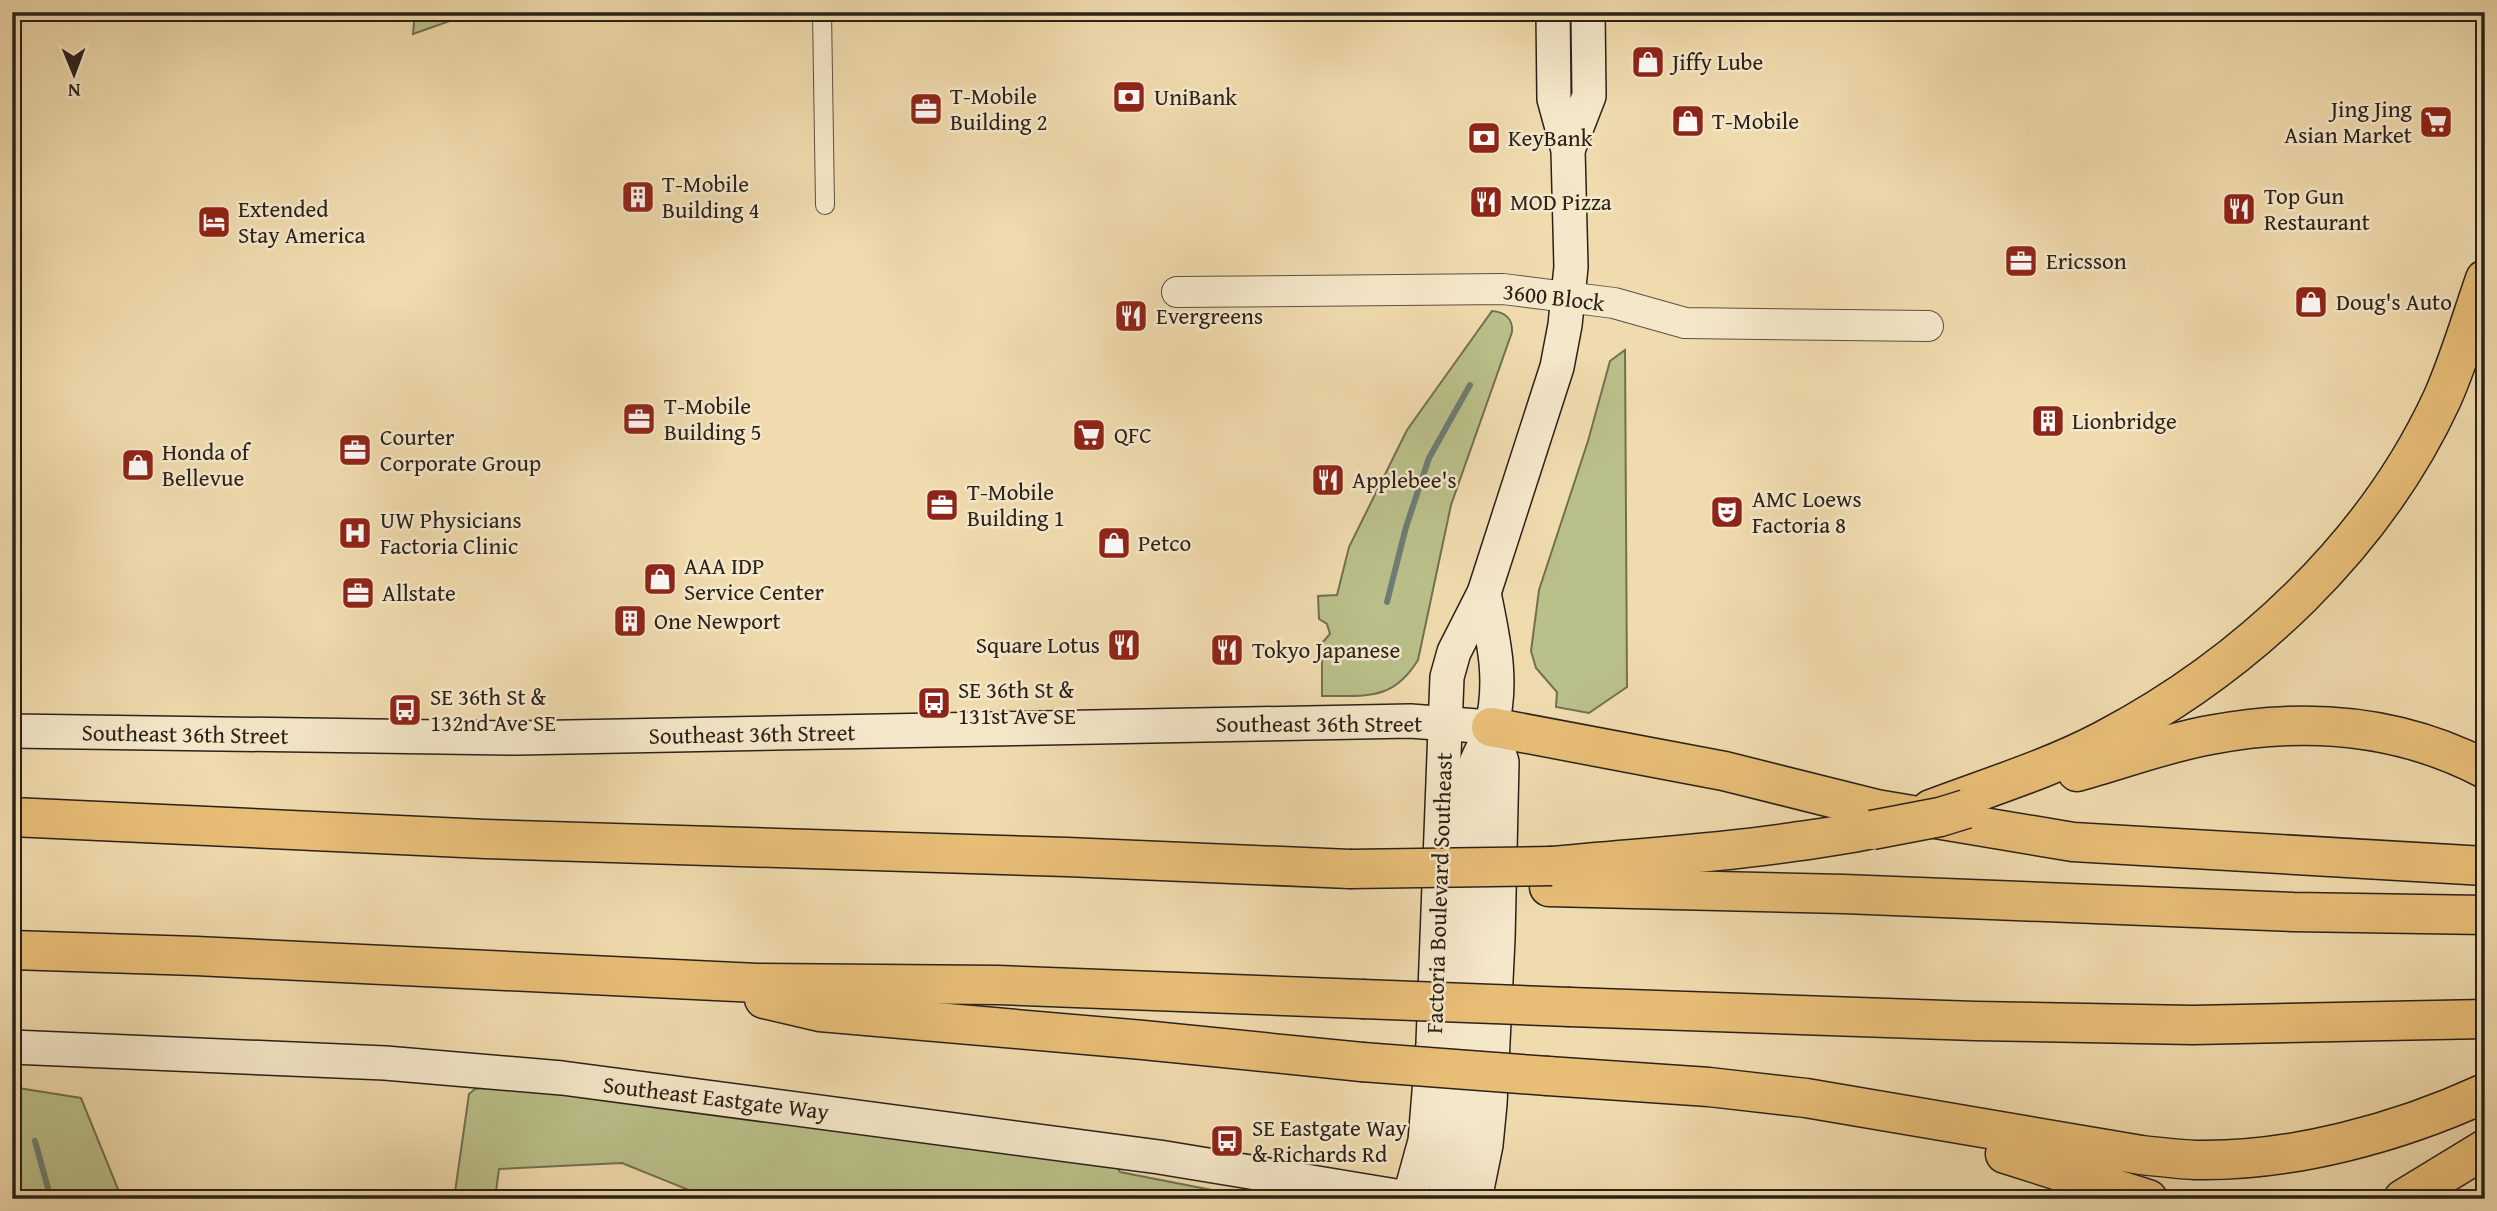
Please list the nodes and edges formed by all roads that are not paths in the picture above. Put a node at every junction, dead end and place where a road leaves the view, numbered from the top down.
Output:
1 (822, 12) edge
2 (1553, 12) edge
3 (1588, 12) edge
4 (1568, 150) junction
5 (825, 205) dead end
6 (2485, 279) edge
7 (1177, 292) dead end
8 (1569, 297) junction
9 (1928, 326) dead end
10 (1484, 593) junction
11 (1446, 724) junction
12 (1491, 727) junction
13 (12, 731) edge
14 (2485, 769) edge
15 (1964, 803) junction
16 (12, 817) edge
17 (2485, 866) edge
18 (1551, 877) junction
19 (2485, 915) edge
20 (12, 950) edge
21 (676, 979) junction
22 (2485, 1019) edge
23 (12, 1047) edge
24 (1709, 1087) junction
25 (2469, 1100) edge
26 (2485, 1149) edge
27 (1268, 1174) junction
28 (1319, 1199) edge
29 (1411, 1199) edge
30 (1444, 1199) edge
31 (1475, 1199) edge
32 (2148, 1199) edge
33 (2403, 1199) edge

1 - 5 street
2 - 4 main road, Factoria Boulevard Southeast
3 - 4 main road, Factoria Boulevard Southeast
4 - 8 main road, Factoria Boulevard Southeast
6 - 15 highway
7 - 8 street, 3600 Block
8 - 9 street, 3600 Block
8 - 10 main road, Factoria Boulevard Southeast
10 - 11 main road, Factoria Boulevard Southeast
10 - 12 main road, Factoria Boulevard Southeast
11 - 12 main road, Southeast 36th Street
11 - 13 main road, Southeast 36th Street
11 - 29 main road, Factoria Boulevard Southeast
12 - 17 highway
12 - 30 main road, Factoria Boulevard Southeast
12 - 31 main road, Factoria Boulevard Southeast
14 - 15 highway
15 - 18 highway, bridge
16 - 18 highway, bridge
18 - 19 highway
20 - 21 highway
21 - 22 highway, bridge
21 - 24 highway, bridge
23 - 27 main road, Southeast Eastgate Way
24 - 25 highway
24 - 32 highway
26 - 33 highway
27 - 28 main road
27 - 29 main road, Southeast Eastgate Way

